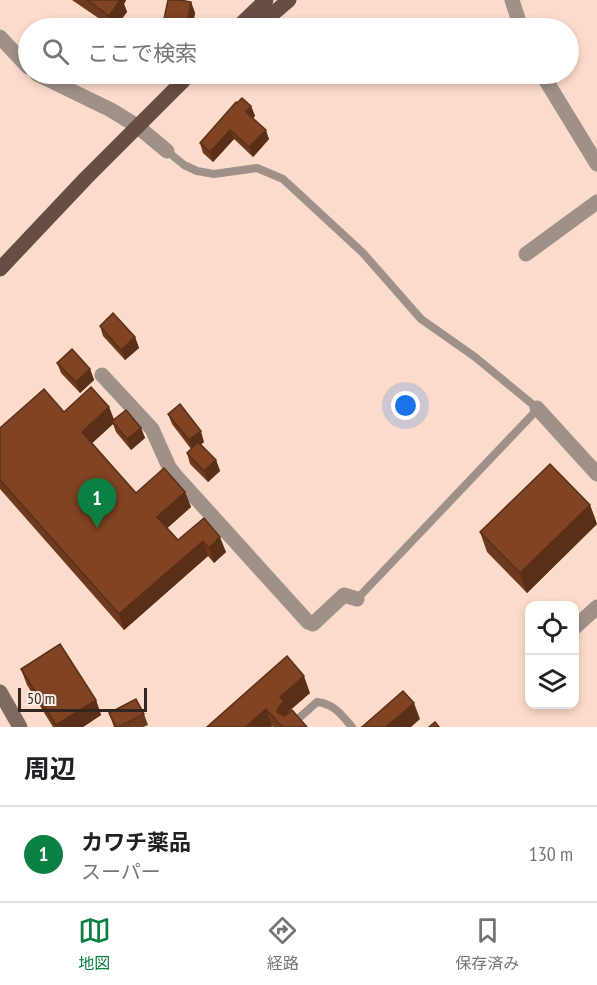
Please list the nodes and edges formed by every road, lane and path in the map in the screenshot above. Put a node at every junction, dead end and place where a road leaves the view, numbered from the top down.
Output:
1 (266, 0) edge
2 (289, 0) edge
3 (512, 0) edge
4 (247, 18) edge
5 (268, 18) edge
6 (518, 18) edge
7 (0, 37) edge
8 (18, 56) edge
9 (58, 84) edge
10 (180, 84) edge
11 (190, 84) edge
12 (548, 84) edge
13 (137, 126) junction
14 (167, 151) joint
15 (597, 164) edge
16 (597, 202) edge
17 (526, 254) dead end
18 (0, 269) edge
19 (102, 375) dead end
20 (537, 408) junction
21 (597, 474) edge
22 (357, 599) joint
23 (597, 607) edge
24 (579, 623) edge
25 (0, 692) edge
26 (20, 727) edge
27 (289, 727) edge
28 (352, 727) edge

1 - 4 main road
2 - 5 main road
3 - 6 street
7 - 8 street
9 - 13 street
10 - 13 main road
11 - 13 main road
12 - 15 street
13 - 14 street
13 - 18 main road
14 - 20 lane
16 - 17 street
19 - 22 street
20 - 21 street
20 - 22 lane
23 - 24 street
25 - 26 street
27 - 28 lane

